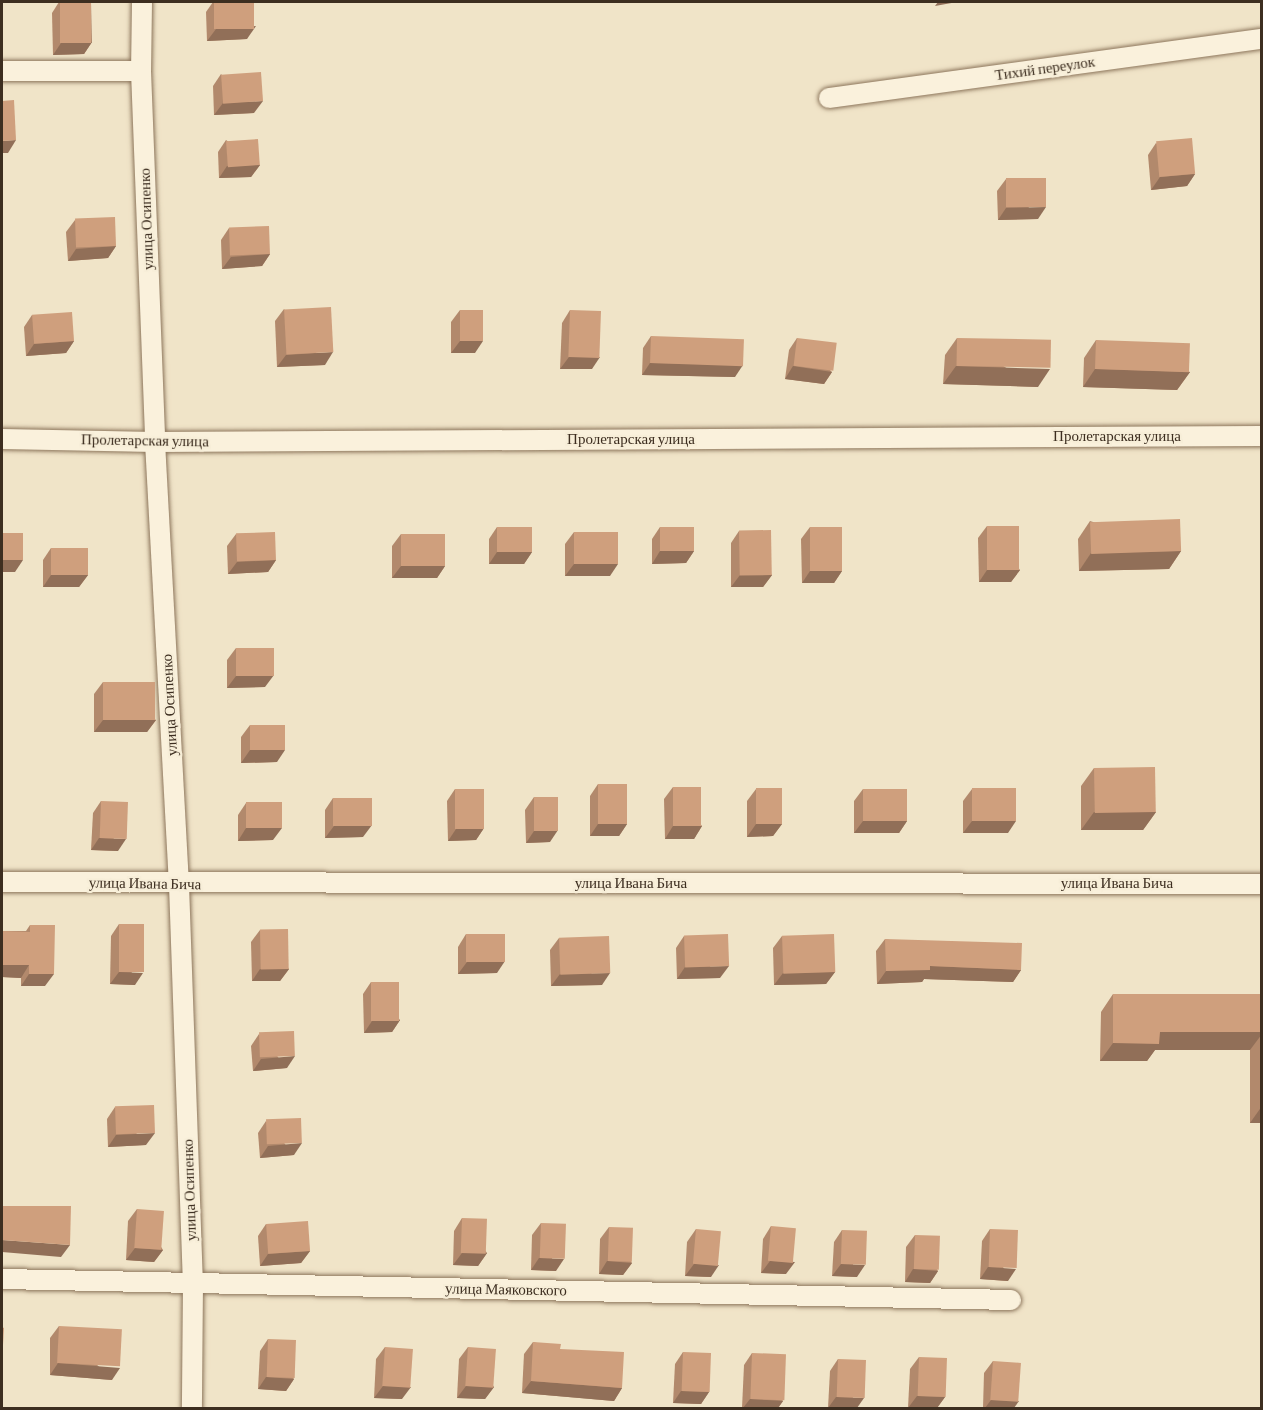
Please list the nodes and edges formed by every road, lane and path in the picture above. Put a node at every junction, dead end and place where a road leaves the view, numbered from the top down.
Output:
1 (142, 2) edge
2 (1262, 39) edge
3 (2, 71) edge
4 (141, 71) junction
5 (829, 98) dead end
6 (1262, 436) edge
7 (2, 439) edge
8 (155, 442) junction
9 (2, 882) edge
10 (1262, 884) edge
11 (179, 885) junction
12 (2, 1279) edge
13 (193, 1283) junction
14 (1011, 1300) dead end
15 (192, 1408) edge

1 - 4 street, улица Осипенко
2 - 5 street, Тихий переулок
3 - 4 street
4 - 8 street, улица Осипенко
6 - 8 street, Пролетарская улица
7 - 8 street, Пролетарская улица
8 - 11 street, улица Осипенко
9 - 11 street, улица Ивана Бича
10 - 11 street, улица Ивана Бича
11 - 13 street, улица Осипенко
12 - 13 street, улица Маяковского
13 - 14 street, улица Маяковского
13 - 15 street, улица Осипенко

